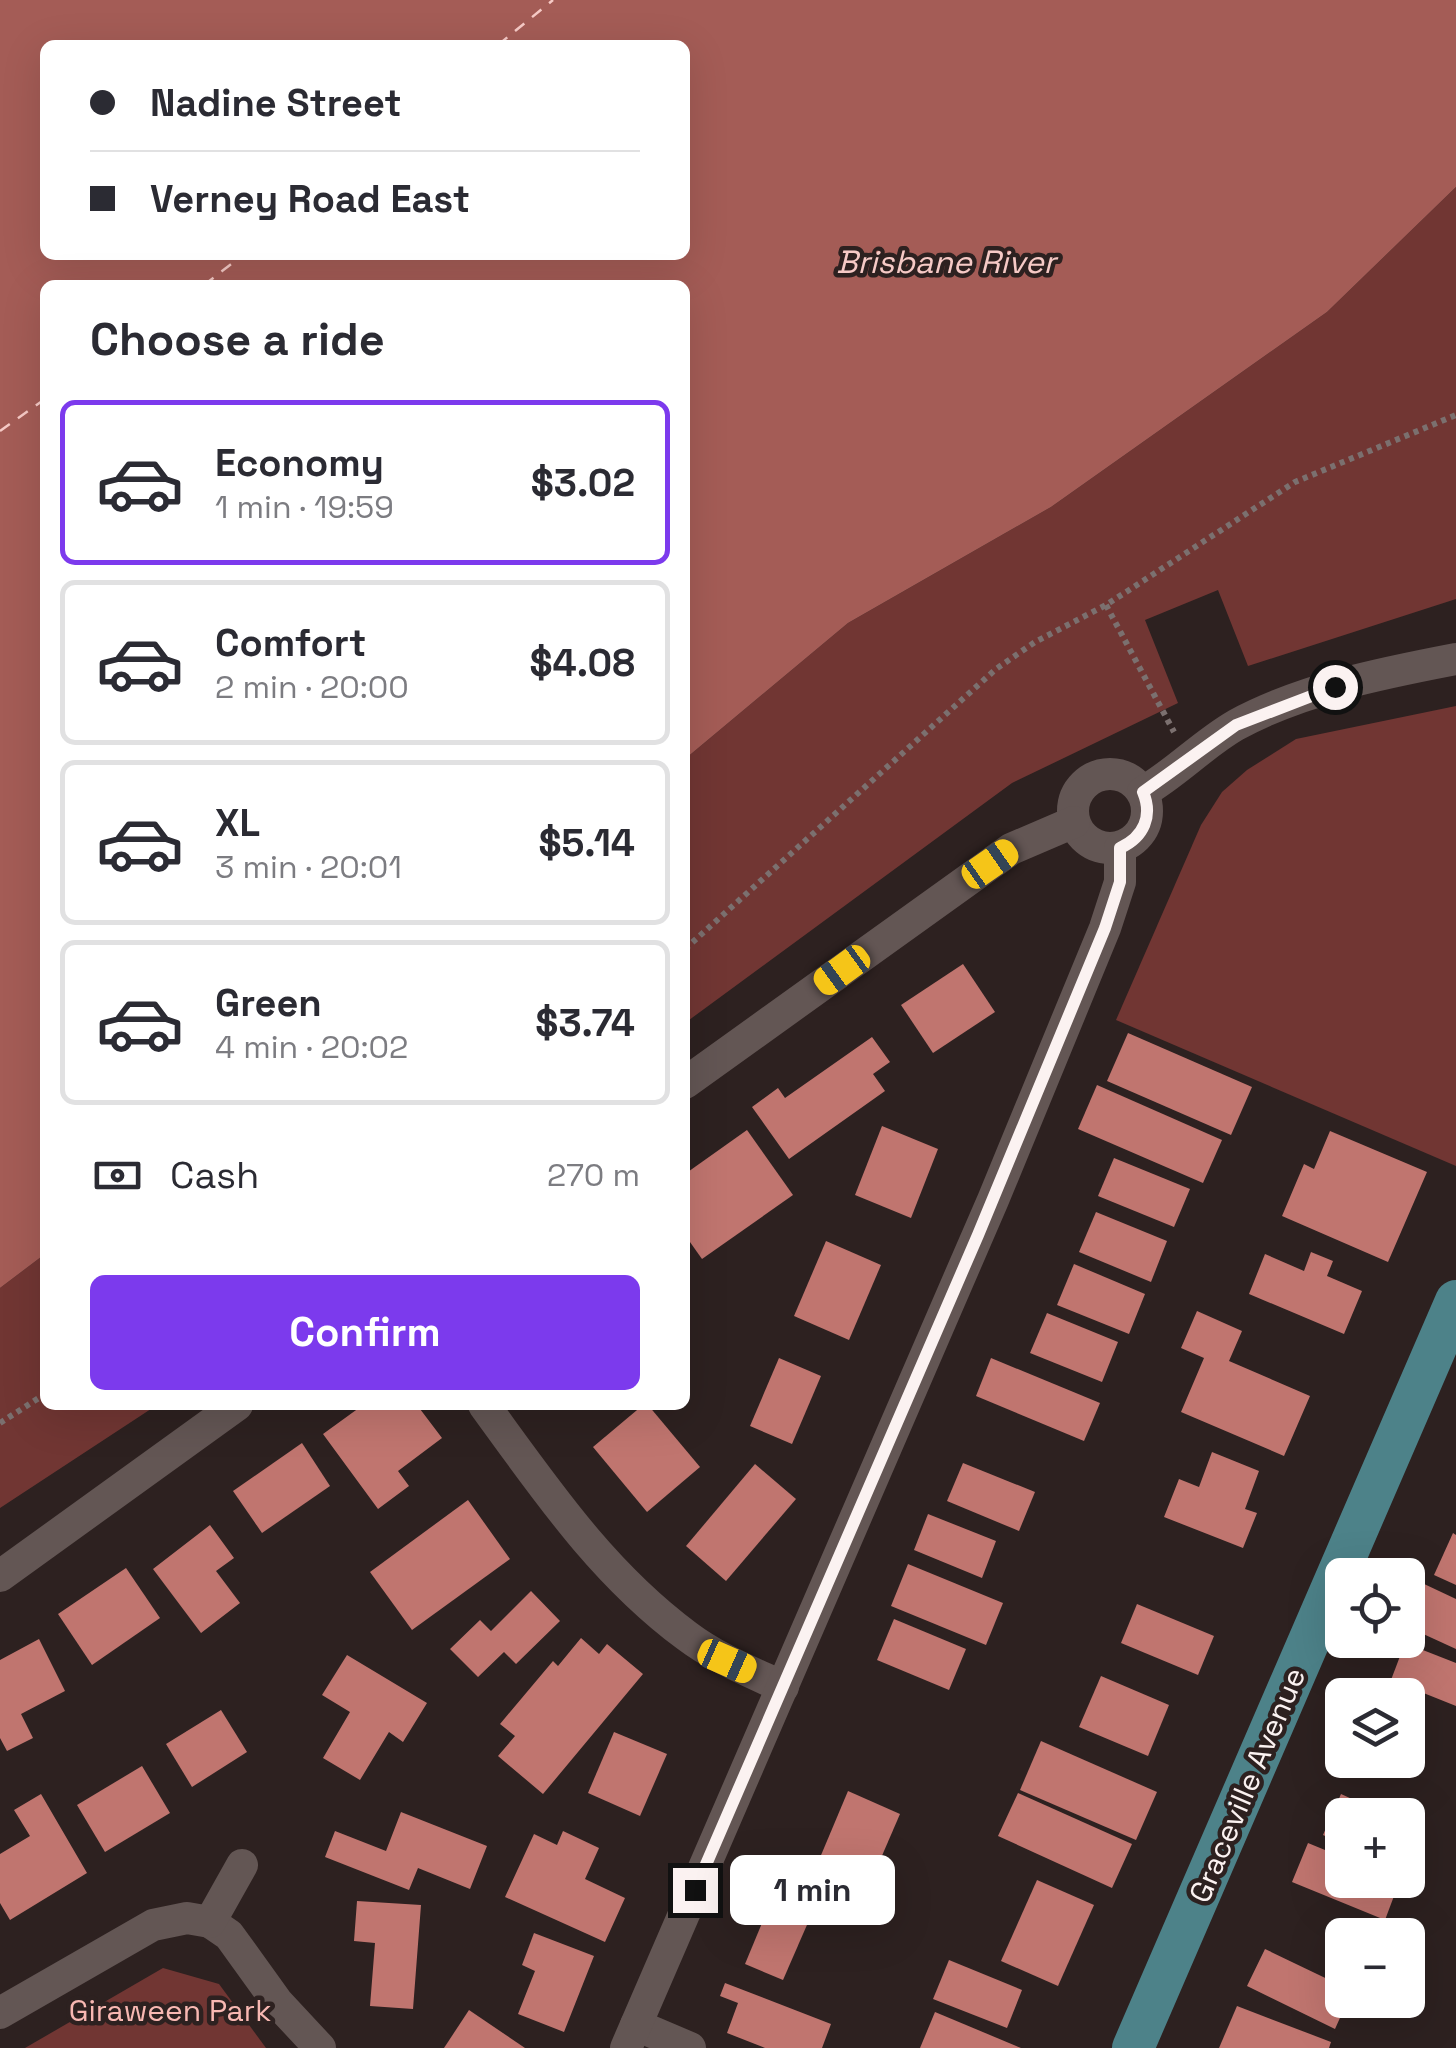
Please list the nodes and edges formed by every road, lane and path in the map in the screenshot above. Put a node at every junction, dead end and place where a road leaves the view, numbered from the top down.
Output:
1 (1456, 415) edge
2 (1106, 605) junction
3 (1456, 660) edge
4 (1178, 744) dead end
5 (1143, 792) junction
6 (1074, 822) junction
7 (1120, 848) junction
8 (690, 944) edge
9 (690, 1079) edge
10 (1456, 1301) edge
11 (40, 1397) edge
12 (231, 1410) edge
13 (488, 1410) edge
14 (0, 1423) edge
15 (0, 1576) edge
16 (783, 1686) junction
17 (242, 1866) dead end
18 (210, 1922) junction
19 (0, 2013) edge
20 (631, 2037) edge
21 (320, 2048) edge
22 (690, 2048) edge
23 (1133, 2048) edge

1 - 2 path
2 - 4 path
2 - 8 path
3 - 5 street
5 - 6 street
5 - 7 street
6 - 7 street
6 - 9 street
7 - 16 street
10 - 23 main road, Graceville Avenue
11 - 14 path
12 - 15 street
13 - 16 street
16 - 20 street
17 - 18 street
18 - 19 street
18 - 21 street
20 - 22 street

